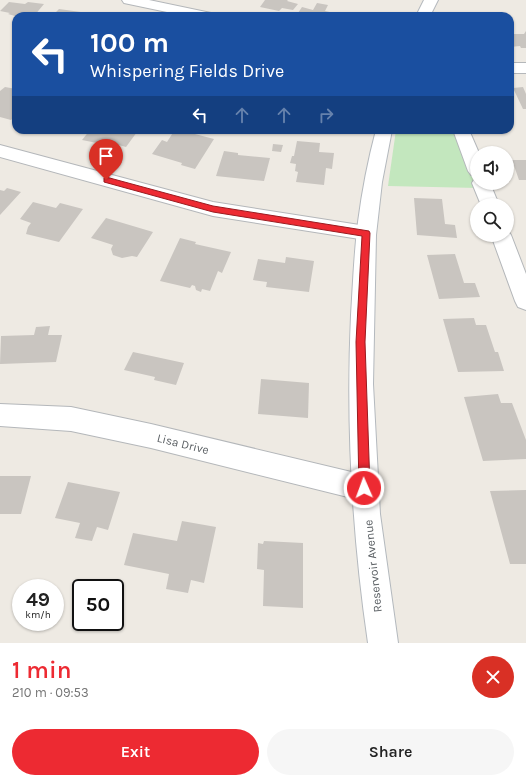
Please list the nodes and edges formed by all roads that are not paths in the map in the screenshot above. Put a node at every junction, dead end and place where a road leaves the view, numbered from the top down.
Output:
1 (129, 0) edge
2 (431, 0) edge
3 (187, 12) edge
4 (425, 12) edge
5 (514, 68) edge
6 (526, 68) edge
7 (383, 134) edge
8 (463, 134) edge
9 (0, 151) edge
10 (470, 153) edge
11 (366, 233) junction
12 (504, 242) edge
13 (526, 301) edge
14 (0, 415) edge
15 (364, 488) junction
16 (383, 643) edge

1 - 3 street
2 - 4 street
5 - 6 street
7 - 11 street, Reservoir Avenue
8 - 10 street
9 - 11 street
11 - 15 street, Reservoir Avenue
12 - 13 street
14 - 15 street, Lisa Drive
15 - 16 street, Reservoir Avenue

